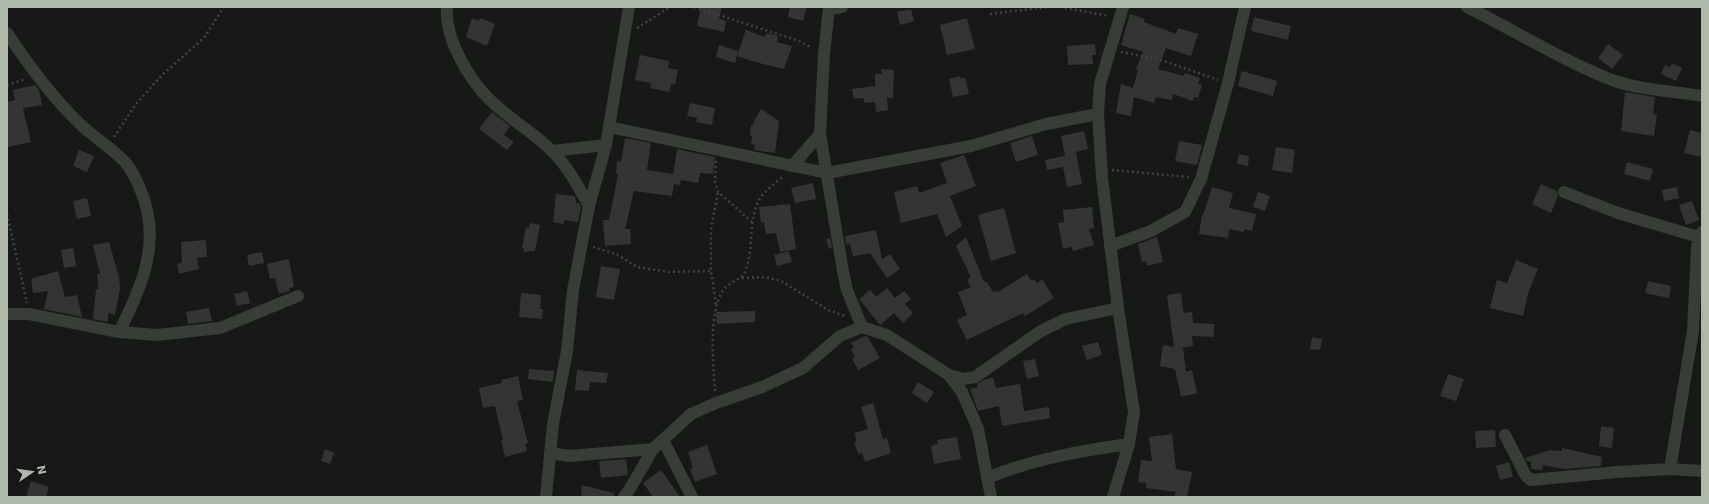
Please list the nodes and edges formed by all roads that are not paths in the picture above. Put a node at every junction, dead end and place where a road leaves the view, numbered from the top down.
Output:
1 (447, 7) edge
2 (629, 7) edge
3 (842, 7) edge
4 (1124, 7) edge
5 (1245, 7) edge
6 (1467, 7) edge
7 (829, 8) edge
8 (7, 34) edge
9 (1702, 96) edge
10 (1098, 114) junction
11 (609, 127) junction
12 (820, 134) junction
13 (606, 145) junction
14 (552, 151) junction
15 (792, 166) junction
16 (827, 173) junction
17 (1564, 192) dead end
18 (589, 206) junction
19 (1701, 235) edge
20 (1110, 246) junction
21 (298, 296) dead end
22 (1118, 308) junction
23 (7, 314) edge
24 (860, 323) junction
25 (1698, 331) edge
26 (119, 332) junction
27 (949, 375) junction
28 (1505, 435) dead end
29 (664, 442) junction
30 (1129, 444) junction
31 (653, 450) junction
32 (550, 453) junction
33 (1670, 469) junction
34 (1702, 471) edge
35 (987, 478) junction
36 (546, 497) edge
37 (624, 497) edge
38 (692, 497) edge
39 (991, 497) edge
40 (1112, 497) edge

1 - 14 street
2 - 11 street
3 - 7 street
4 - 10 street
5 - 20 street
6 - 9 street
7 - 12 street
8 - 26 street
10 - 16 street
10 - 20 street
11 - 13 street
11 - 15 street
12 - 15 street
12 - 16 street
13 - 14 street
13 - 18 street
14 - 18 street
15 - 16 street
16 - 24 street
17 - 19 street
18 - 32 street
19 - 25 street
20 - 22 street
21 - 26 street
22 - 27 street
22 - 30 street
23 - 26 street
24 - 27 street
24 - 29 street
25 - 33 street
27 - 35 street
28 - 33 street
29 - 31 street
29 - 38 street
30 - 35 street
30 - 40 street
31 - 32 street
31 - 37 street
32 - 36 street
33 - 34 street
35 - 39 street

